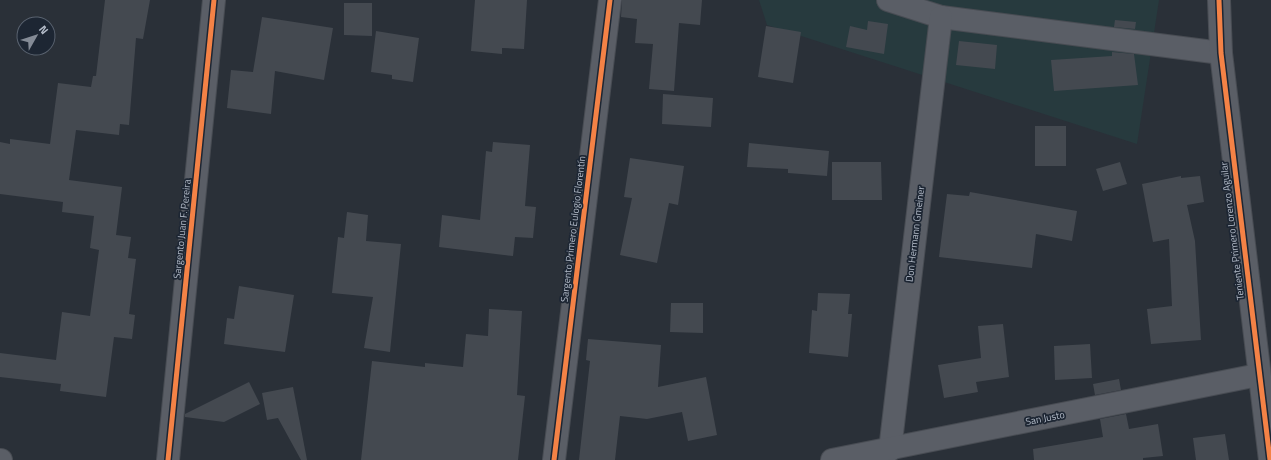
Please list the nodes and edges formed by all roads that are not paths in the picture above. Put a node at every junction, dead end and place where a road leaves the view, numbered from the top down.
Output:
1 (214, 0) edge
2 (610, 0) edge
3 (888, 0) edge
4 (1219, 0) edge
5 (940, 17) junction
6 (1221, 53) junction
7 (1258, 375) junction
8 (890, 450) junction
9 (168, 460) edge
10 (554, 460) edge
11 (832, 460) edge
12 (1270, 460) edge

1 - 9 street, Sargento Juan F. Pereira
2 - 10 street, Sargento Primero Eulogio Florentín
3 - 5 street
4 - 6 street, Teniente Primero Lorenzo Aguilar
5 - 6 street
5 - 8 street, Don Hermann Gmeiner
6 - 7 street, Teniente Primero Lorenzo Aguilar
7 - 8 street, San Justo
7 - 12 street, Teniente Primero Lorenzo Aguilar
8 - 11 street, San Justo

